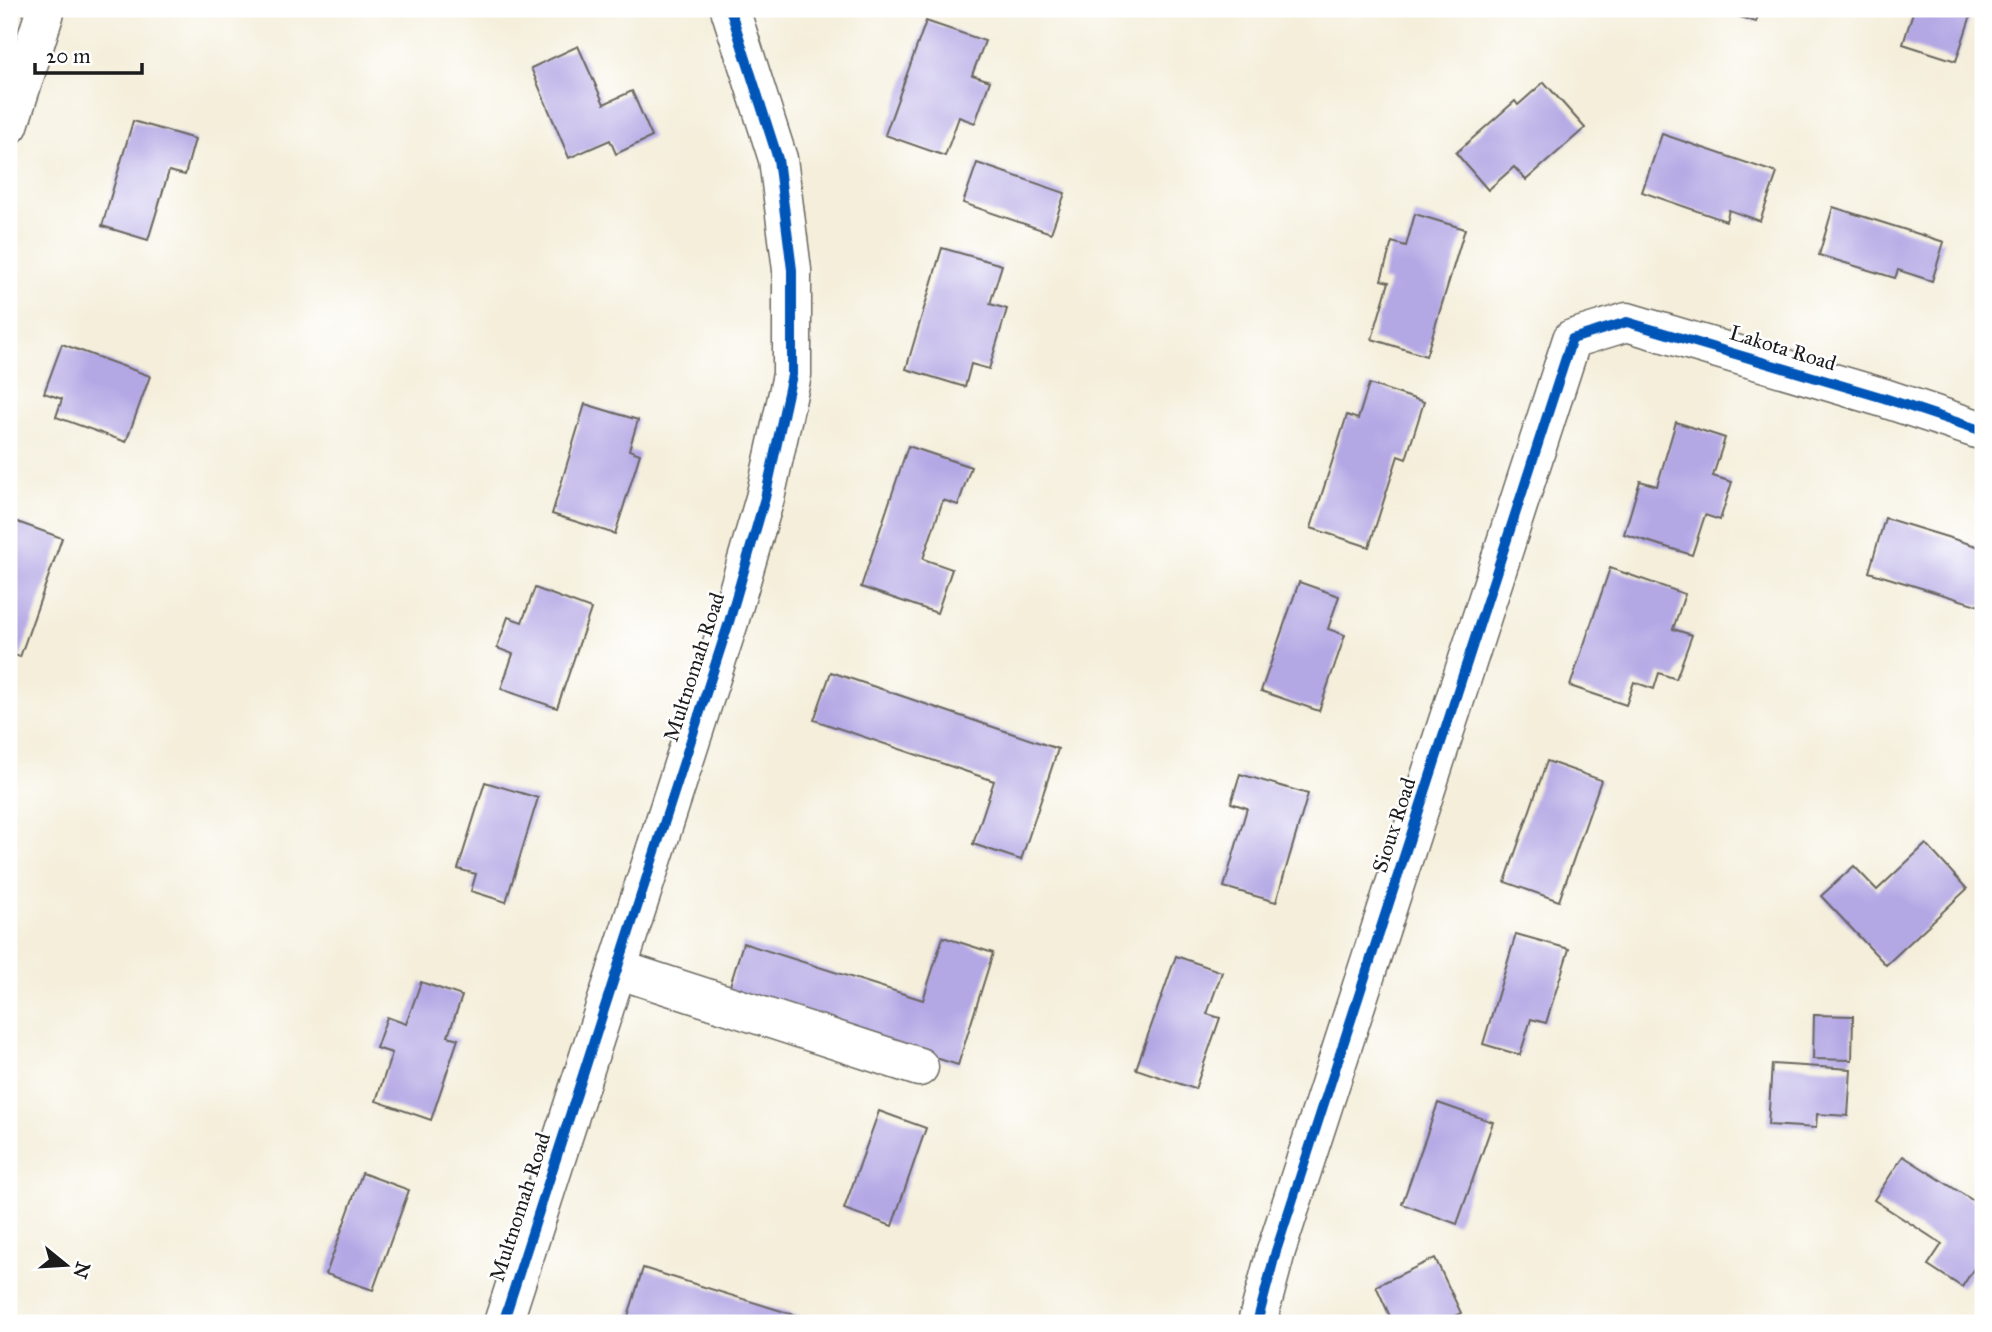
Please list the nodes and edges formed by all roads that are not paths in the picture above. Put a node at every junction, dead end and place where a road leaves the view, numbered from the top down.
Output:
1 (46, 9) edge
2 (730, 9) edge
3 (9, 125) edge
4 (1572, 339) joint
5 (1983, 431) edge
6 (617, 969) junction
7 (919, 1067) dead end
8 (503, 1323) edge
9 (1257, 1323) edge

1 - 3 street
2 - 6 street, Multnomah Road
4 - 5 street, Lakota Road
4 - 9 street, Sioux Road
6 - 7 street
6 - 8 street, Multnomah Road

